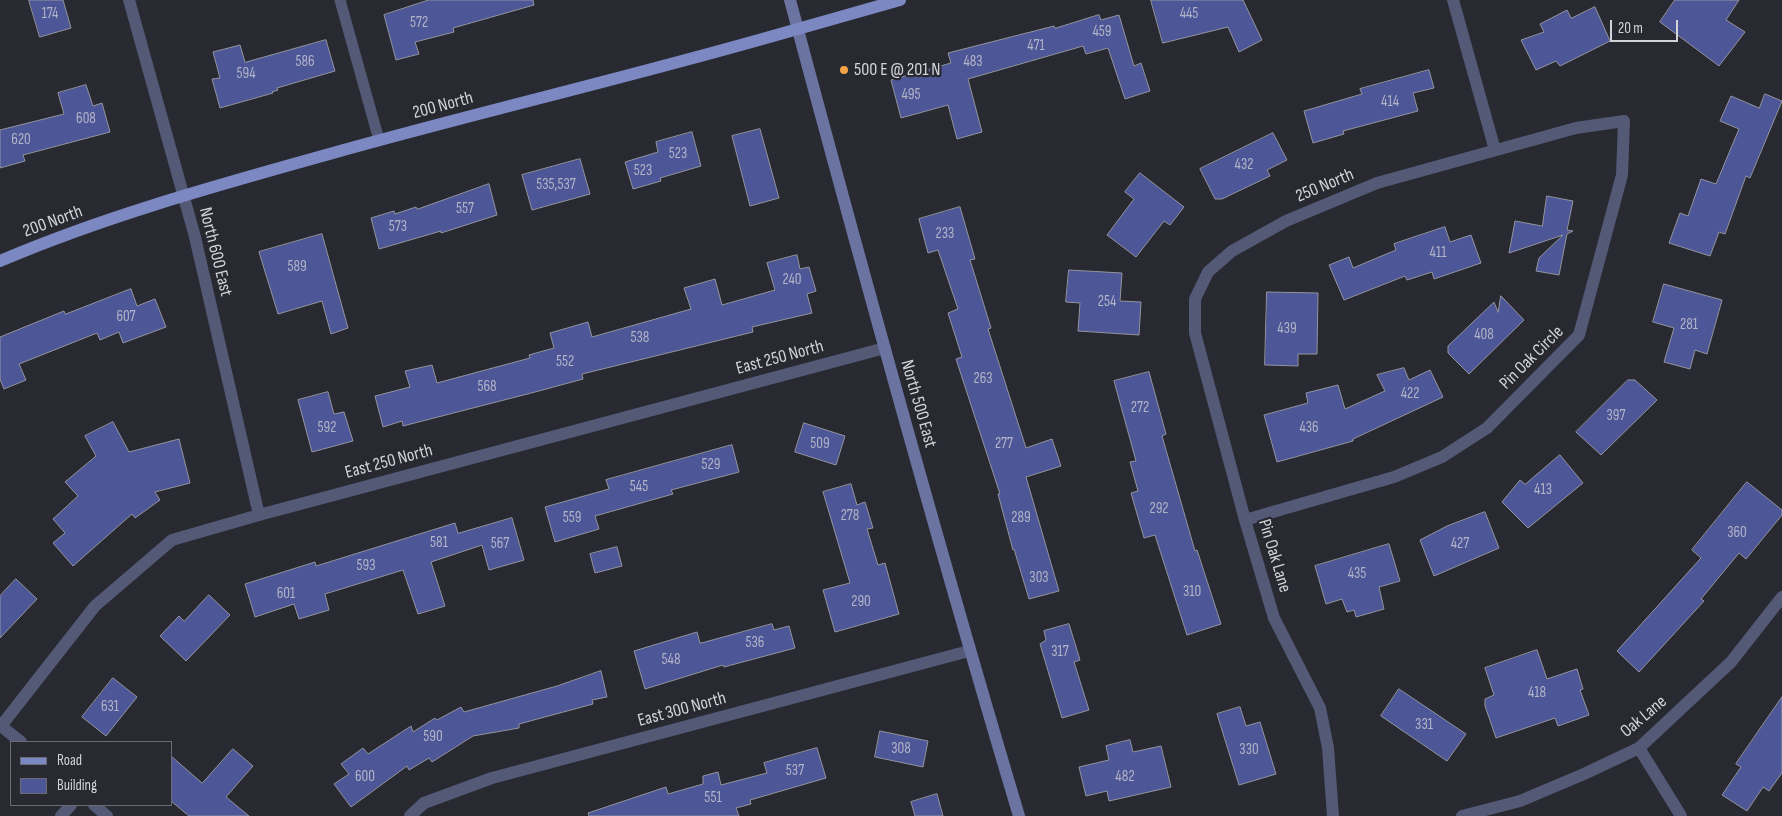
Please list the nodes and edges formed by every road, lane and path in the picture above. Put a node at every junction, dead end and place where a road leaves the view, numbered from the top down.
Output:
1 (129, 0) edge
2 (340, 0) edge
3 (790, 0) edge
4 (900, 0) edge
5 (1452, 0) edge
6 (798, 29) junction
7 (379, 140) junction
8 (1496, 150) junction
9 (183, 196) junction
10 (0, 261) edge
11 (1195, 299) joint
12 (884, 348) junction
13 (259, 515) junction
14 (1245, 520) junction
15 (1782, 597) edge
16 (969, 651) junction
17 (19, 741) edge
18 (1639, 748) junction
19 (70, 806) edge
20 (95, 806) edge
21 (61, 816) edge
22 (107, 816) edge
23 (410, 816) edge
24 (1019, 816) edge
25 (1333, 816) edge
26 (1462, 816) edge
27 (1681, 816) edge

1 - 9 street, North 600 East
2 - 7 lane
3 - 6 street, North 500 East
4 - 6 main road, 200 North
5 - 8 street
6 - 7 main road, 200 North
6 - 12 street, North 500 East
7 - 9 main road, 200 North
8 - 11 street, 250 North
8 - 14 street, Pin Oak Circle
9 - 10 main road, 200 North
9 - 13 street, North 600 East
11 - 14 street, Pin Oak Lane
12 - 13 street, East 250 North
12 - 16 street, North 500 East
13 - 17 street, East 250 North
14 - 25 street, Pin Oak Lane
15 - 18 street, Oak Lane
16 - 23 street, East 300 North
16 - 24 street, North 500 East
18 - 26 street, Oak Lane
18 - 27 street
19 - 21 street
20 - 22 street

